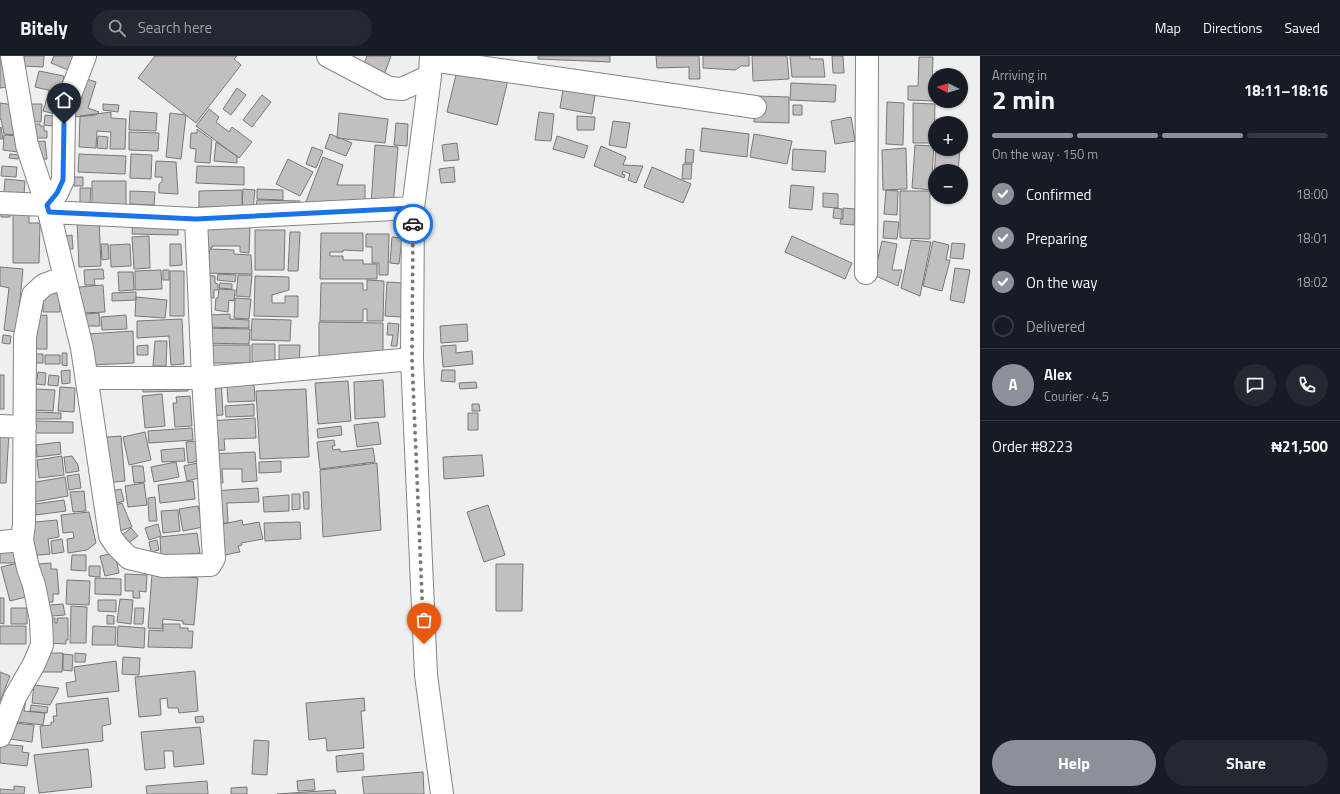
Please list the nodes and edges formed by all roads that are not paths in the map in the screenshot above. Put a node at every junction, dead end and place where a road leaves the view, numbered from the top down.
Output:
1 (12, 56) edge
2 (85, 56) edge
3 (328, 56) edge
4 (867, 56) edge
5 (430, 64) edge
6 (755, 107) dead end
7 (0, 203) edge
8 (413, 208) junction
9 (48, 209) junction
10 (196, 219) junction
11 (866, 273) dead end
12 (65, 277) junction
13 (412, 359) junction
14 (87, 378) junction
15 (203, 378) junction
16 (0, 426) edge
17 (24, 427) junction
18 (22, 540) junction
19 (0, 542) edge
20 (0, 736) edge
21 (442, 794) edge

1 - 9 street
2 - 9 street
3 - 5 street
4 - 11 street
5 - 6 street
5 - 8 street
7 - 9 street
8 - 10 street
8 - 13 street
9 - 10 street
9 - 12 street
10 - 15 street
12 - 14 street
12 - 17 street
13 - 15 street
13 - 21 street
14 - 15 street
14 - 15 street
16 - 17 street
17 - 18 street
18 - 19 street
18 - 20 street

